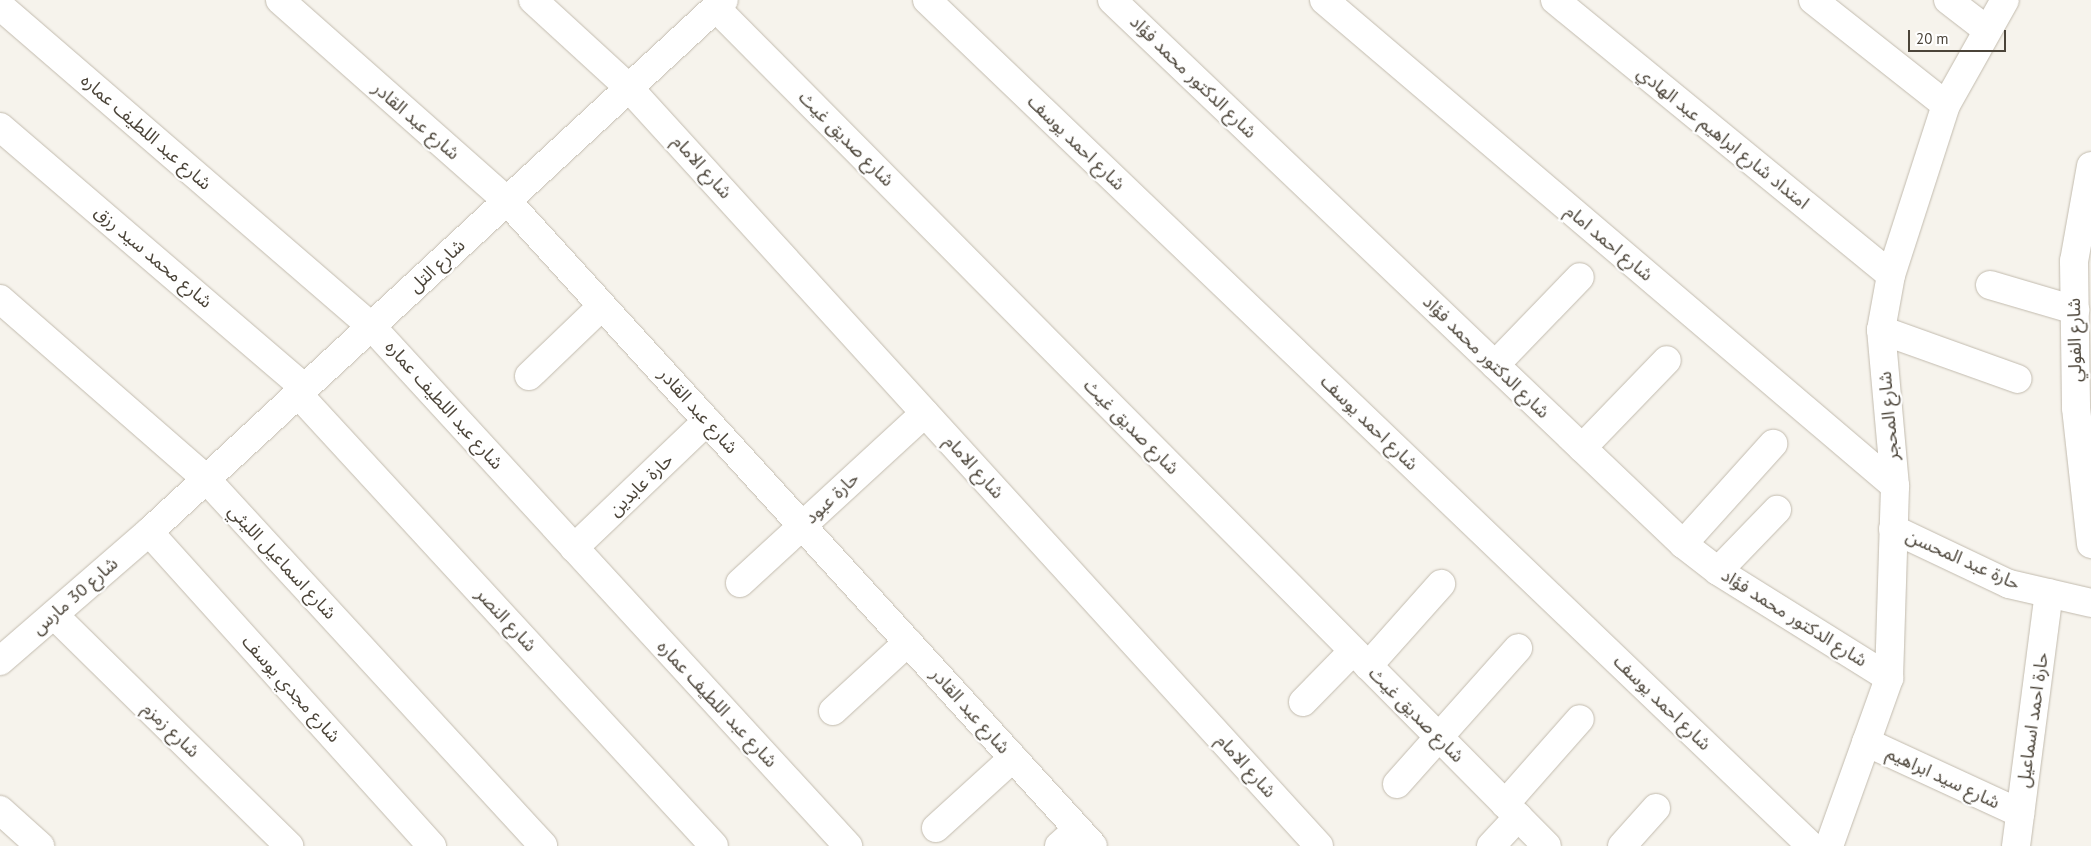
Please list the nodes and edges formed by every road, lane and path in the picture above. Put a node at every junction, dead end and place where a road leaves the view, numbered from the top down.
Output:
1 (280, 0) edge
2 (534, 0) edge
3 (927, 0) edge
4 (1112, 0) edge
5 (1324, 0) edge
6 (1555, 0) edge
7 (1813, 0) edge
8 (1948, 0) edge
9 (2005, 0) edge
10 (720, 4) edge
11 (0, 6) edge
12 (1987, 30) junction
13 (629, 88) junction
14 (1946, 105) junction
15 (0, 127) edge
16 (2091, 166) edge
17 (507, 201) junction
18 (1891, 276) junction
19 (1580, 277) dead end
20 (1990, 285) dead end
21 (0, 299) edge
22 (602, 306) junction
23 (2075, 310) junction
24 (371, 326) junction
25 (1882, 330) junction
26 (1667, 360) dead end
27 (1495, 365) junction
28 (529, 376) dead end
29 (2018, 378) dead end
30 (2091, 381) edge
31 (302, 391) junction
32 (2076, 408) junction
33 (924, 412) junction
34 (707, 421) junction
35 (1773, 444) dead end
36 (1582, 448) junction
37 (2085, 448) edge
38 (206, 479) junction
39 (1895, 486) junction
40 (1777, 510) dead end
41 (802, 526) junction
42 (1894, 529) junction
43 (149, 532) junction
44 (2091, 541) edge
45 (1683, 544) junction
46 (574, 548) junction
47 (1718, 571) junction
48 (740, 583) dead end
49 (1441, 584) dead end
50 (2050, 593) junction
51 (2091, 603) edge
52 (54, 615) junction
53 (908, 642) junction
54 (1518, 648) dead end
55 (2, 656) edge
56 (1360, 658) junction
57 (1889, 678) junction
58 (1303, 702) dead end
59 (833, 711) dead end
60 (1580, 719) dead end
61 (1438, 737) junction
62 (1866, 742) junction
63 (1013, 758) junction
64 (1397, 784) dead end
65 (1656, 808) dead end
66 (0, 810) edge
67 (1511, 810) junction
68 (936, 828) dead end
69 (2020, 835) edge
70 (1077, 840) edge
71 (40, 846) edge
72 (289, 846) edge
73 (432, 846) edge
74 (544, 846) edge
75 (714, 846) edge
76 (848, 846) edge
77 (1319, 846) edge
78 (1491, 846) edge
79 (1547, 846) edge
80 (1622, 846) edge
81 (1811, 846) edge
82 (1829, 846) edge

1 - 17 street, شارع عبد القادر
2 - 13 street, شارع الامام
3 - 81 street, شارع احمد يوسف
4 - 27 street, شارع الدكتور محمد فؤاد
5 - 39 street, شارع احمد امام
6 - 18 street, امتداد شارع ابراهيم عبد الهادي
7 - 14 street
8 - 12 street
9 - 12 street, شارع المحجر
10 - 13 street, شارع التل
10 - 56 street, شارع صديق غيث
11 - 24 street, شارع عبد اللطيف عماره
12 - 14 street, شارع المحجر
13 - 17 street, شارع التل
13 - 33 street, شارع الامام
14 - 18 street, شارع المحجر
15 - 31 street, شارع محمد سيد رزق
16 - 23 street, شارع الفولي
17 - 22 street, شارع عبد القادر
17 - 24 street, شارع التل
18 - 25 street, شارع المحجر
19 - 27 street
20 - 23 street
21 - 38 street, شارع اسماعيل الليثي
22 - 28 street
22 - 34 street, شارع عبد القادر
23 - 32 street, شارع الفولي
24 - 31 street, شارع التل
24 - 46 street, شارع عبد اللطيف عماره
25 - 29 street
25 - 39 street, شارع المحجر
26 - 36 street
27 - 36 street, شارع الدكتور محمد فؤاد
30 - 32 street
31 - 38 street, شارع التل
31 - 75 street, شارع النصر
32 - 37 street, شارع الفولي
33 - 41 street, حارة عبود
33 - 77 street, شارع الامام
34 - 41 street, شارع عبد القادر
34 - 46 street, حارة عابدين
35 - 45 street
36 - 45 street, شارع الدكتور محمد فؤاد
37 - 44 street, شارع الفولي
38 - 43 street, شارع التل
38 - 74 street, شارع اسماعيل الليثي
39 - 42 street, شارع المحجر
40 - 47 street
41 - 48 street, حارة عبود
41 - 53 street, شارع عبد القادر
42 - 50 street, حارة عبد المحسن
42 - 57 street, شارع المحجر
43 - 52 street, شارع 30 مارس
43 - 73 street, شارع مجدي يوسف
45 - 47 street, شارع الدكتور محمد فؤاد
46 - 76 street, شارع عبد اللطيف عماره
47 - 57 street, شارع الدكتور محمد فؤاد
49 - 56 street
50 - 51 street, حارة عبد المحسن
50 - 69 street, حارة احمد اسماعيل
52 - 55 street, شارع 30 مارس
52 - 72 street, شارع زمزم
53 - 59 street
53 - 63 street, شارع عبد القادر
54 - 61 street
56 - 58 street
56 - 61 street, شارع صديق غيث
57 - 62 street, شارع المحجر
60 - 67 street
61 - 64 street
61 - 67 street, شارع صديق غيث
62 - 69 street, شارع سيد ابراهيم
62 - 82 street, شارع المحجر
63 - 68 street
63 - 70 street, شارع عبد القادر
65 - 80 street
66 - 71 street
67 - 78 street
67 - 79 street, شارع صديق غيث

